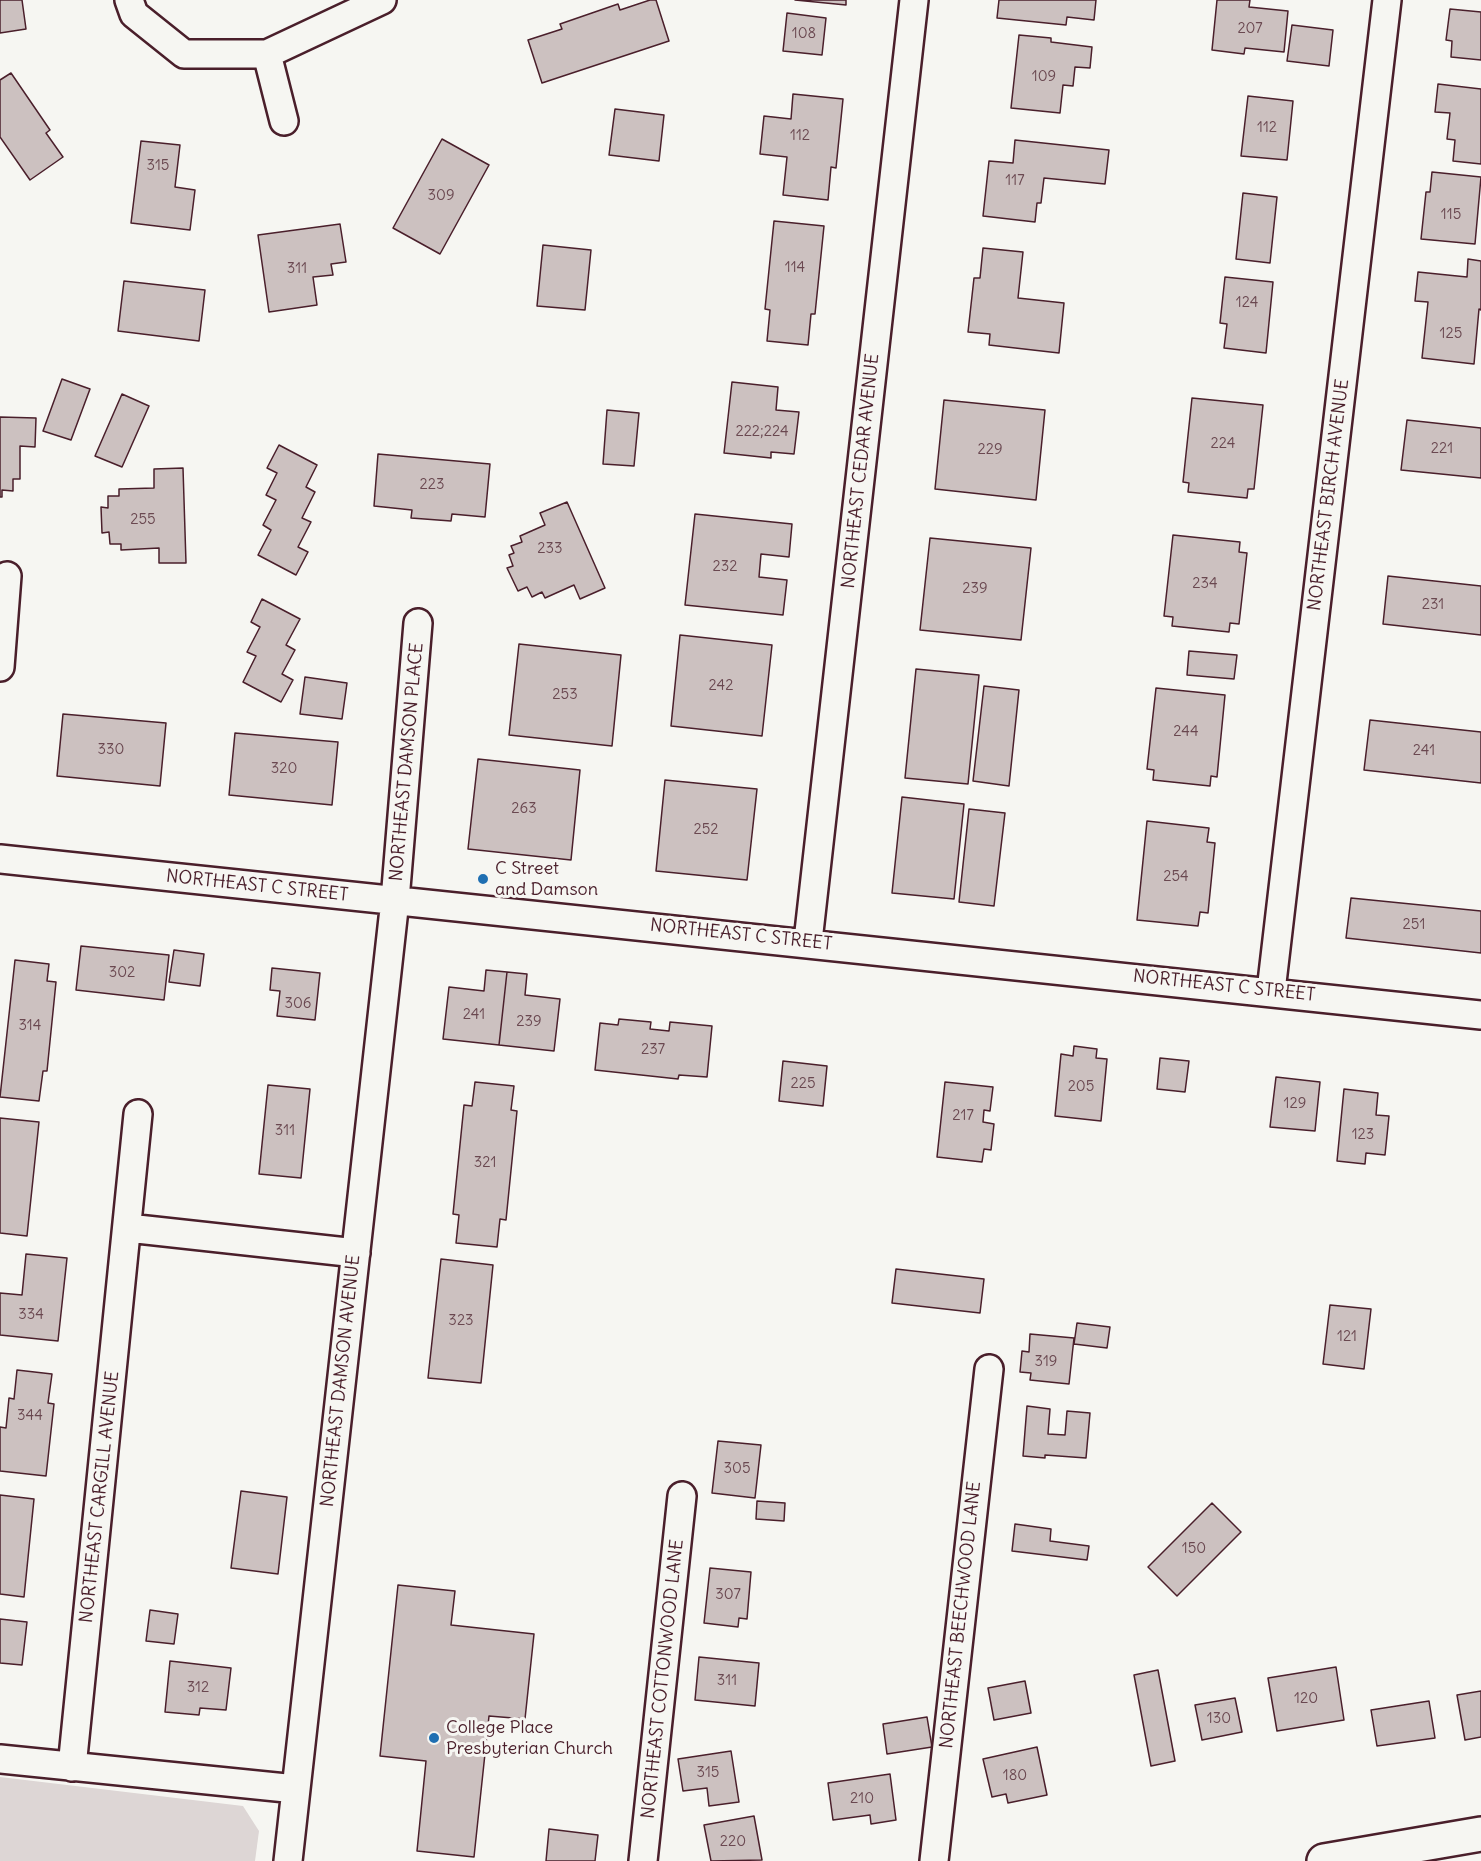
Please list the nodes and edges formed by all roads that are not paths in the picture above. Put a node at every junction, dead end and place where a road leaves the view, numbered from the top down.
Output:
1 (129, 0) edge
2 (382, 0) edge
3 (914, 0) edge
4 (1387, 0) edge
5 (267, 54) junction
6 (284, 121) dead end
7 (8, 576) dead end
8 (418, 622) dead end
9 (0, 667) edge
10 (0, 859) edge
11 (395, 900) junction
12 (808, 941) junction
13 (1271, 991) junction
14 (1481, 1015) edge
15 (138, 1114) dead end
16 (128, 1228) junction
17 (356, 1253) junction
18 (989, 1369) dead end
19 (682, 1496) dead end
20 (0, 1759) edge
21 (72, 1767) junction
22 (296, 1789) junction
23 (1481, 1834) edge
24 (288, 1861) edge
25 (643, 1861) edge
26 (934, 1861) edge
27 (1324, 1861) edge

1 - 5 street
2 - 5 street
3 - 12 street, NORTHEAST CEDAR AVENUE
4 - 13 street, NORTHEAST BIRCH AVENUE
5 - 6 street
7 - 9 street
8 - 11 street, NORTHEAST DAMSON PLACE
10 - 11 street, NORTHEAST C STREET
11 - 12 street, NORTHEAST C STREET
11 - 17 street, NORTHEAST DAMSON AVENUE
12 - 13 street, NORTHEAST C STREET
13 - 14 street, NORTHEAST C STREET
15 - 16 street, NORTHEAST CARGILL AVENUE
16 - 17 street
16 - 21 street, NORTHEAST CARGILL AVENUE
17 - 22 street, NORTHEAST DAMSON AVENUE
18 - 26 street, NORTHEAST BEECHWOOD LANE
19 - 25 street, NORTHEAST COTTONWOOD LANE
20 - 21 street
21 - 22 street
22 - 24 street, NORTHEAST DAMSON AVENUE
23 - 27 main road

